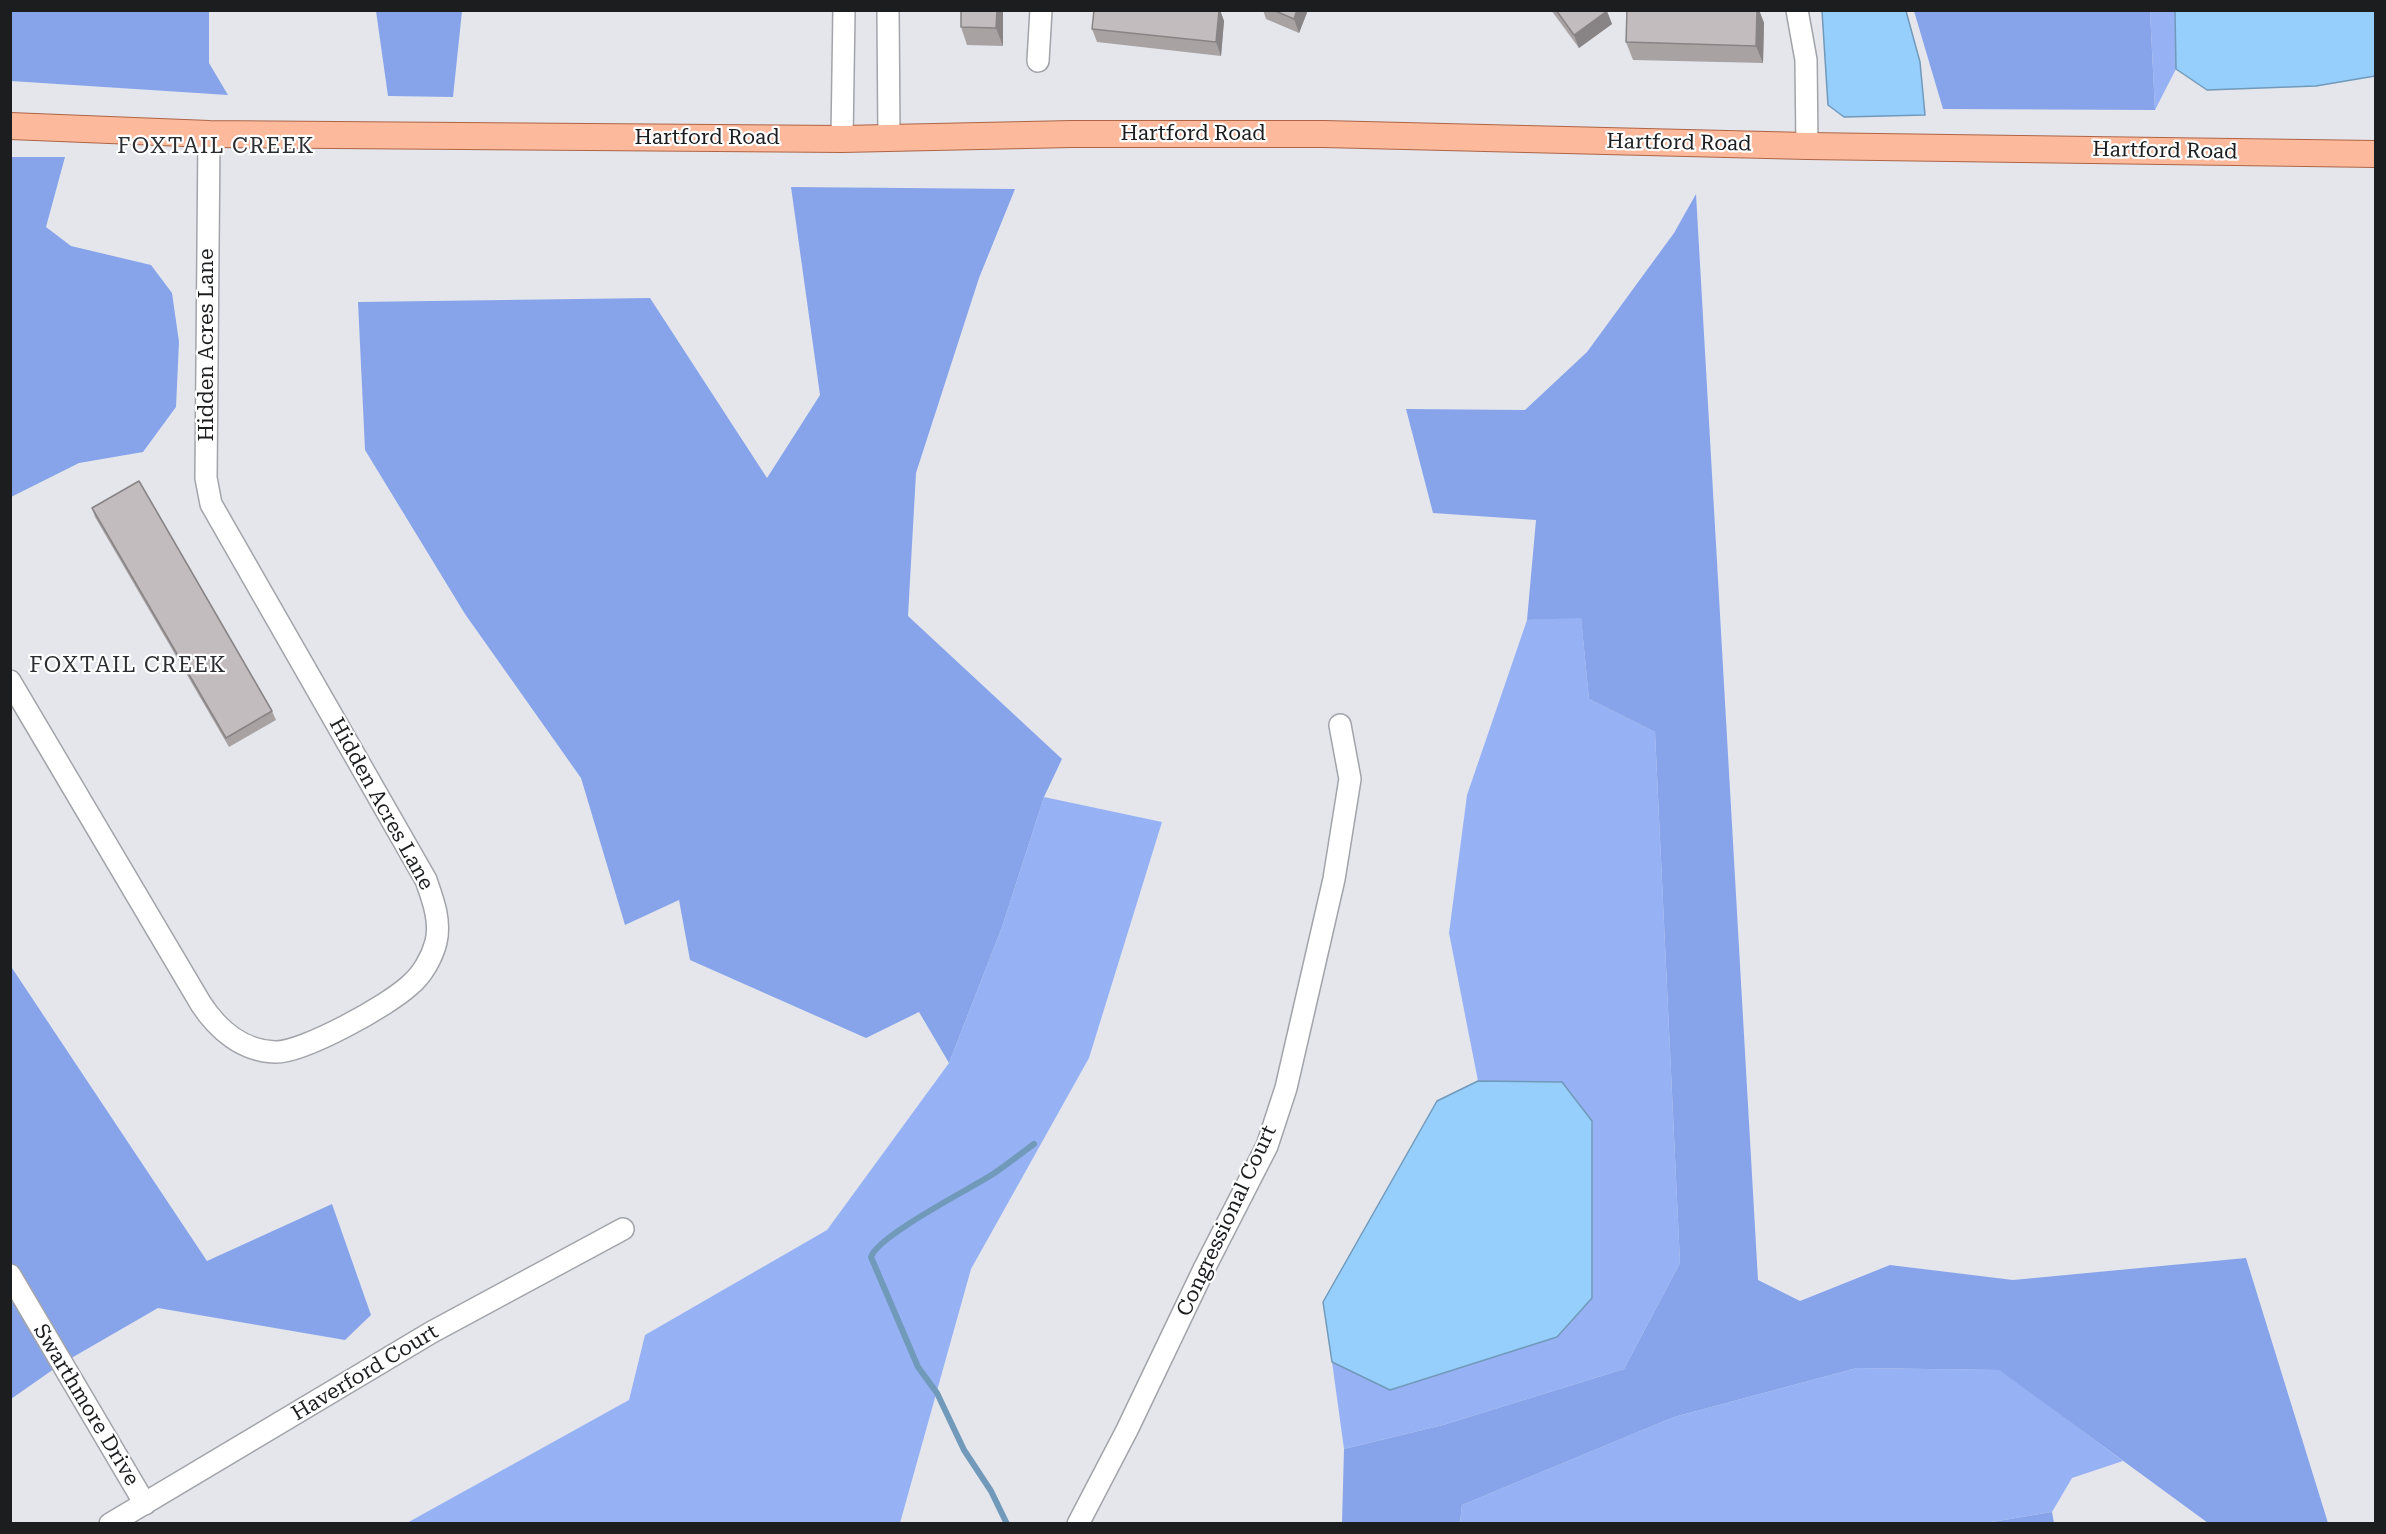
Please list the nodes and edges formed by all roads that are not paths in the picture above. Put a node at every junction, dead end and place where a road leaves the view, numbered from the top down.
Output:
1 (844, 10) edge
2 (888, 10) edge
3 (1041, 10) edge
4 (1797, 10) edge
5 (1038, 61) dead end
6 (10, 126) edge
7 (209, 134) junction
8 (889, 138) junction
9 (842, 139) junction
10 (1807, 146) junction
11 (2376, 154) edge
12 (10, 681) edge
13 (1340, 725) dead end
14 (623, 1229) dead end
15 (10, 1275) edge
16 (145, 1504) junction
17 (110, 1524) edge
18 (1078, 1524) edge

1 - 9 street
2 - 8 street
3 - 5 street
4 - 10 street
6 - 7 main road, Hartford Road
7 - 9 main road, Hartford Road
7 - 12 street, Hidden Acres Lane
8 - 9 main road, Hartford Road
8 - 10 main road, Hartford Road
10 - 11 main road, Hartford Road
13 - 18 street, Congressional Court
14 - 16 street, Haverford Court
15 - 16 street, Swarthmore Drive
16 - 17 street, Haverford Court

